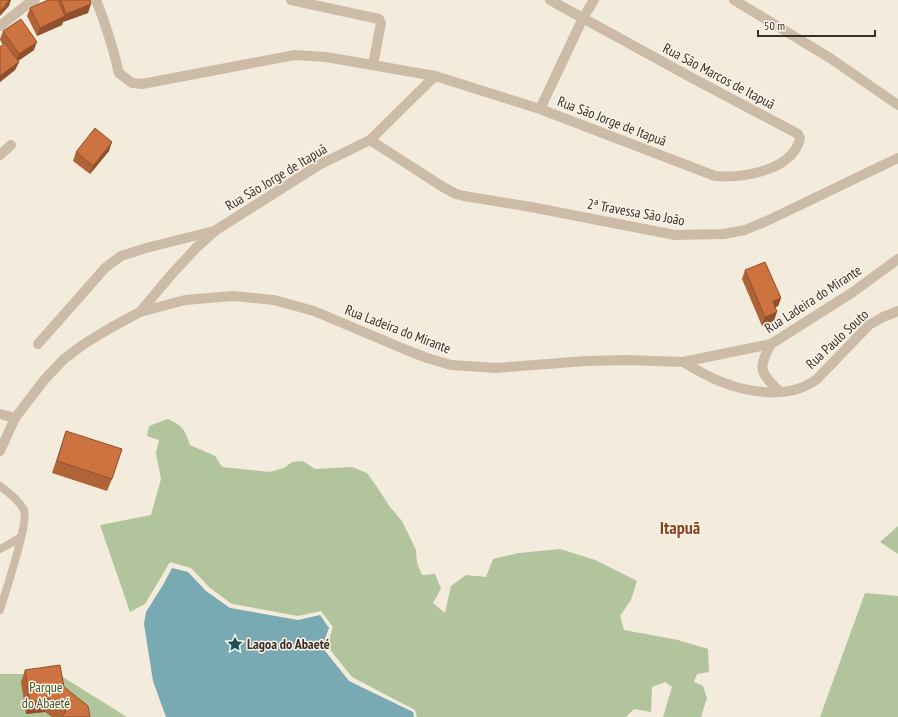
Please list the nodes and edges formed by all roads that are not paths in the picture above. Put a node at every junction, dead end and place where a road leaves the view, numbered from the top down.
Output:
1 (35, 0) edge
2 (96, 0) edge
3 (291, 0) edge
4 (550, 0) edge
5 (594, 0) edge
6 (734, 0) edge
7 (583, 18) junction
8 (0, 26) edge
9 (373, 65) junction
10 (435, 76) junction
11 (898, 105) edge
12 (540, 109) junction
13 (370, 140) junction
14 (12, 145) dead end
15 (0, 155) edge
16 (898, 158) edge
17 (732, 177) joint
18 (216, 230) junction
19 (898, 259) edge
20 (898, 311) edge
21 (140, 312) junction
22 (38, 344) dead end
23 (771, 344) junction
24 (683, 362) junction
25 (780, 392) junction
26 (0, 414) edge
27 (15, 418) junction
28 (0, 451) edge
29 (0, 486) edge
30 (21, 537) junction
31 (0, 549) edge
32 (0, 610) edge

1 - 8 street
2 - 9 street, Rua São Jorge de Itapuã
3 - 9 street
4 - 7 street, Rua São Marcos de Itapuã
5 - 7 street
6 - 11 street
7 - 12 street
7 - 17 street, Rua São Marcos de Itapuã
9 - 10 street, Rua São Jorge de Itapuã
10 - 12 street, Rua São Jorge de Itapuã
10 - 13 street, Rua São Jorge de Itapuã
12 - 17 street, Rua São Jorge de Itapuã
13 - 16 street, 2ª Travessa São João
13 - 18 street, Rua São Jorge de Itapuã
14 - 15 street
18 - 21 street, Rua São Jorge de Itapuã
18 - 22 street
19 - 23 street, Rua Ladeira do Mirante
20 - 25 street, Rua Paulo Souto
21 - 24 street, Rua Ladeira do Mirante
21 - 27 street, Rua Ladeira do Mirante
23 - 24 street, Rua Ladeira do Mirante
23 - 25 street
24 - 25 street, Rua Paulo Souto
26 - 27 street
27 - 28 street, Rua Ladeira do Mirante
29 - 30 lane
30 - 31 lane
30 - 32 lane

